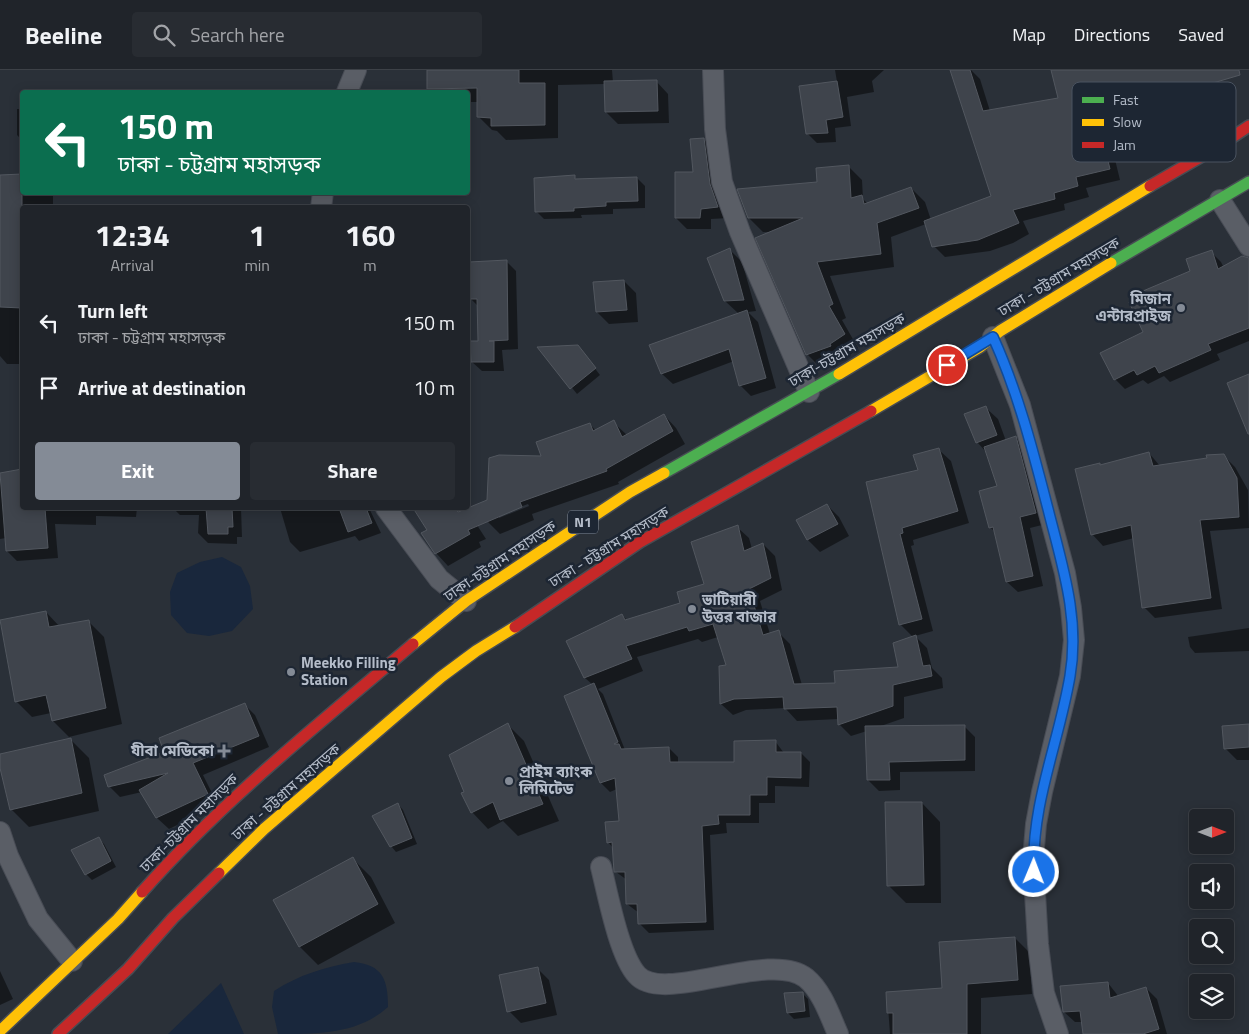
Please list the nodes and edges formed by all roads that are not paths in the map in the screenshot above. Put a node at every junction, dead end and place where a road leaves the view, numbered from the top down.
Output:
1 (356, 70) edge
2 (713, 70) edge
3 (348, 90) edge
4 (1249, 126) edge
5 (1236, 135) edge
6 (1191, 162) edge
7 (1249, 182) edge
8 (1220, 200) junction
9 (1249, 246) edge
10 (993, 337) junction
11 (809, 392) junction
12 (387, 510) edge
13 (466, 601) junction
14 (0, 832) edge
15 (601, 867) dead end
16 (72, 961) junction
17 (0, 1031) edge
18 (58, 1034) edge
19 (838, 1034) edge
20 (1058, 1034) edge

1 - 3 street
2 - 11 street
4 - 5 highway, ঢাকা-চট্টগ্রাম মহাসড়ক / N1
6 - 11 highway, ঢাকা-চট্টগ্রাম মহাসড়ক / N1
7 - 8 highway, ঢাকা - চট্টগ্রাম মহাসড়ক
8 - 9 street
8 - 10 highway, ঢাকা - চট্টগ্রাম মহাসড়ক
10 - 18 highway, ঢাকা - চট্টগ্রাম মহাসড়ক
10 - 20 street
11 - 13 highway, ঢাকা-চট্টগ্রাম মহাসড়ক / N1
12 - 13 street
13 - 16 highway, ঢাকা-চট্টগ্রাম মহাসড়ক / N1
14 - 16 street
15 - 19 street
16 - 17 highway, ঢাকা-চট্টগ্রাম মহাসড়ক / N1

